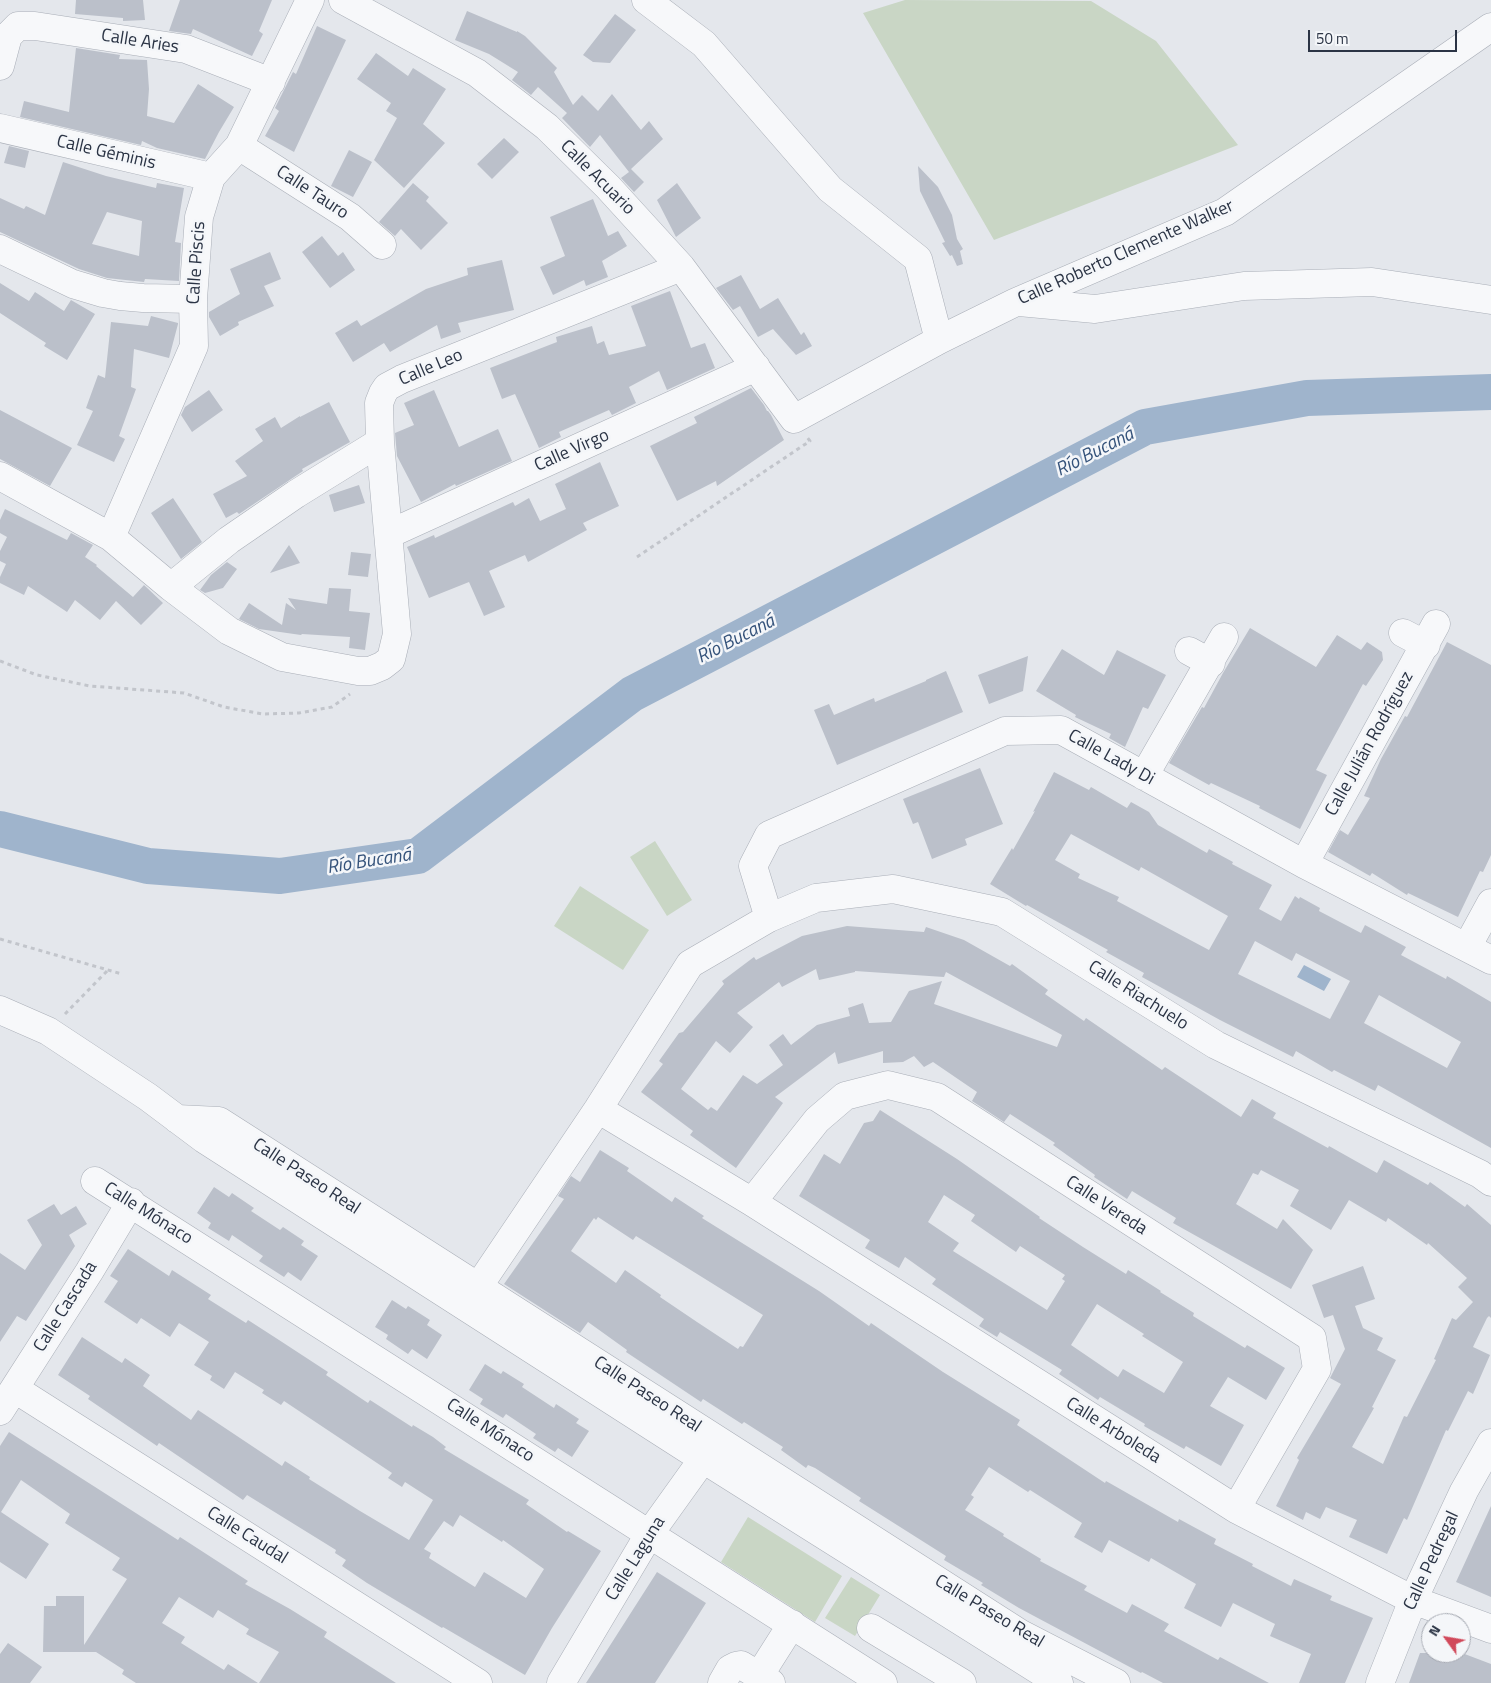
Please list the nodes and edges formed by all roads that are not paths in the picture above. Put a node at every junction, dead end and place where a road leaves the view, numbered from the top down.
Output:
1 (310, 0) edge
2 (646, 0) edge
3 (348, 1) edge
4 (1491, 27) edge
5 (0, 66) edge
6 (271, 82) junction
7 (0, 128) edge
8 (239, 146) junction
9 (211, 177) junction
10 (382, 245) dead end
11 (0, 249) edge
12 (681, 266) junction
13 (194, 299) junction
14 (1491, 300) edge
15 (1016, 302) junction
16 (939, 340) junction
17 (756, 367) junction
18 (794, 418) joint
19 (380, 442) junction
20 (0, 476) edge
21 (389, 534) junction
22 (110, 537) junction
23 (171, 587) junction
24 (1422, 634) dead end
25 (1224, 638) dead end
26 (1144, 776) junction
27 (1304, 864) junction
28 (1491, 903) edge
29 (769, 918) junction
30 (1467, 947) junction
31 (1491, 960) edge
32 (0, 1010) edge
33 (598, 1109) junction
34 (177, 1119) junction
35 (95, 1181) dead end
36 (1491, 1182) edge
37 (131, 1202) junction
38 (752, 1202) junction
39 (478, 1287) junction
40 (7, 1400) edge
41 (1491, 1443) edge
42 (709, 1449) junction
43 (1236, 1509) junction
44 (650, 1533) junction
45 (1413, 1600) junction
46 (792, 1624) junction
47 (871, 1628) dead end
48 (1491, 1629) edge
49 (765, 1679) edge
50 (478, 1683) edge
51 (561, 1683) edge
52 (722, 1683) edge
53 (883, 1683) edge
54 (962, 1683) edge
55 (1059, 1683) edge
56 (1116, 1683) edge
57 (1380, 1683) edge

1 - 6 street, Calle Piscis
2 - 16 street
3 - 12 street, Calle Acuario
4 - 15 street, Calle Roberto Clemente Walker
5 - 6 street, Calle Aries
6 - 8 street, Calle Piscis
7 - 9 street, Calle Géminis
8 - 9 street, Calle Piscis
8 - 10 street, Calle Tauro
9 - 13 street, Calle Piscis
11 - 13 street
12 - 17 street, Calle Acuario
12 - 19 street, Calle Leo
13 - 22 street, Calle Piscis
14 - 15 street
15 - 16 street, Calle Roberto Clemente Walker
16 - 18 street, Calle Roberto Clemente Walker
17 - 18 street, Calle Acuario
17 - 21 street, Calle Virgo
19 - 21 street, Calle Leo
19 - 23 street
20 - 22 street
21 - 23 street, Calle Leo
22 - 23 street
24 - 27 street, Calle Julián Rodríguez
25 - 26 street
26 - 27 street, Calle Lady Di
26 - 29 street, Calle Lady Di
27 - 30 street, Calle Lady Di
28 - 30 street
29 - 33 street, Calle Riachuelo
29 - 36 street, Calle Riachuelo
30 - 31 street, Calle Lady Di
32 - 34 street, Calle Paseo Real
33 - 38 street, Calle Arboleda
33 - 39 street, Calle Riachuelo
34 - 39 street, Calle Paseo Real
34 - 42 street, Calle Paseo Real
35 - 37 street, Calle Mónaco
37 - 40 street, Calle Cascada
37 - 44 street, Calle Mónaco
38 - 43 street, Calle Arboleda
38 - 43 street, Calle Vereda
39 - 42 street, Calle Paseo Real
40 - 50 street, Calle Caudal
41 - 45 street, Calle Pedregal
42 - 44 street, Calle Laguna
42 - 55 street, Calle Paseo Real
42 - 56 street, Calle Paseo Real
43 - 45 street, Calle Arboleda
44 - 46 street, Calle Mónaco
44 - 51 street, Calle Laguna
45 - 48 street, Calle Arboleda
45 - 57 street, Calle Pedregal
46 - 49 street
46 - 53 street, Calle Mónaco
47 - 54 street
49 - 52 street

